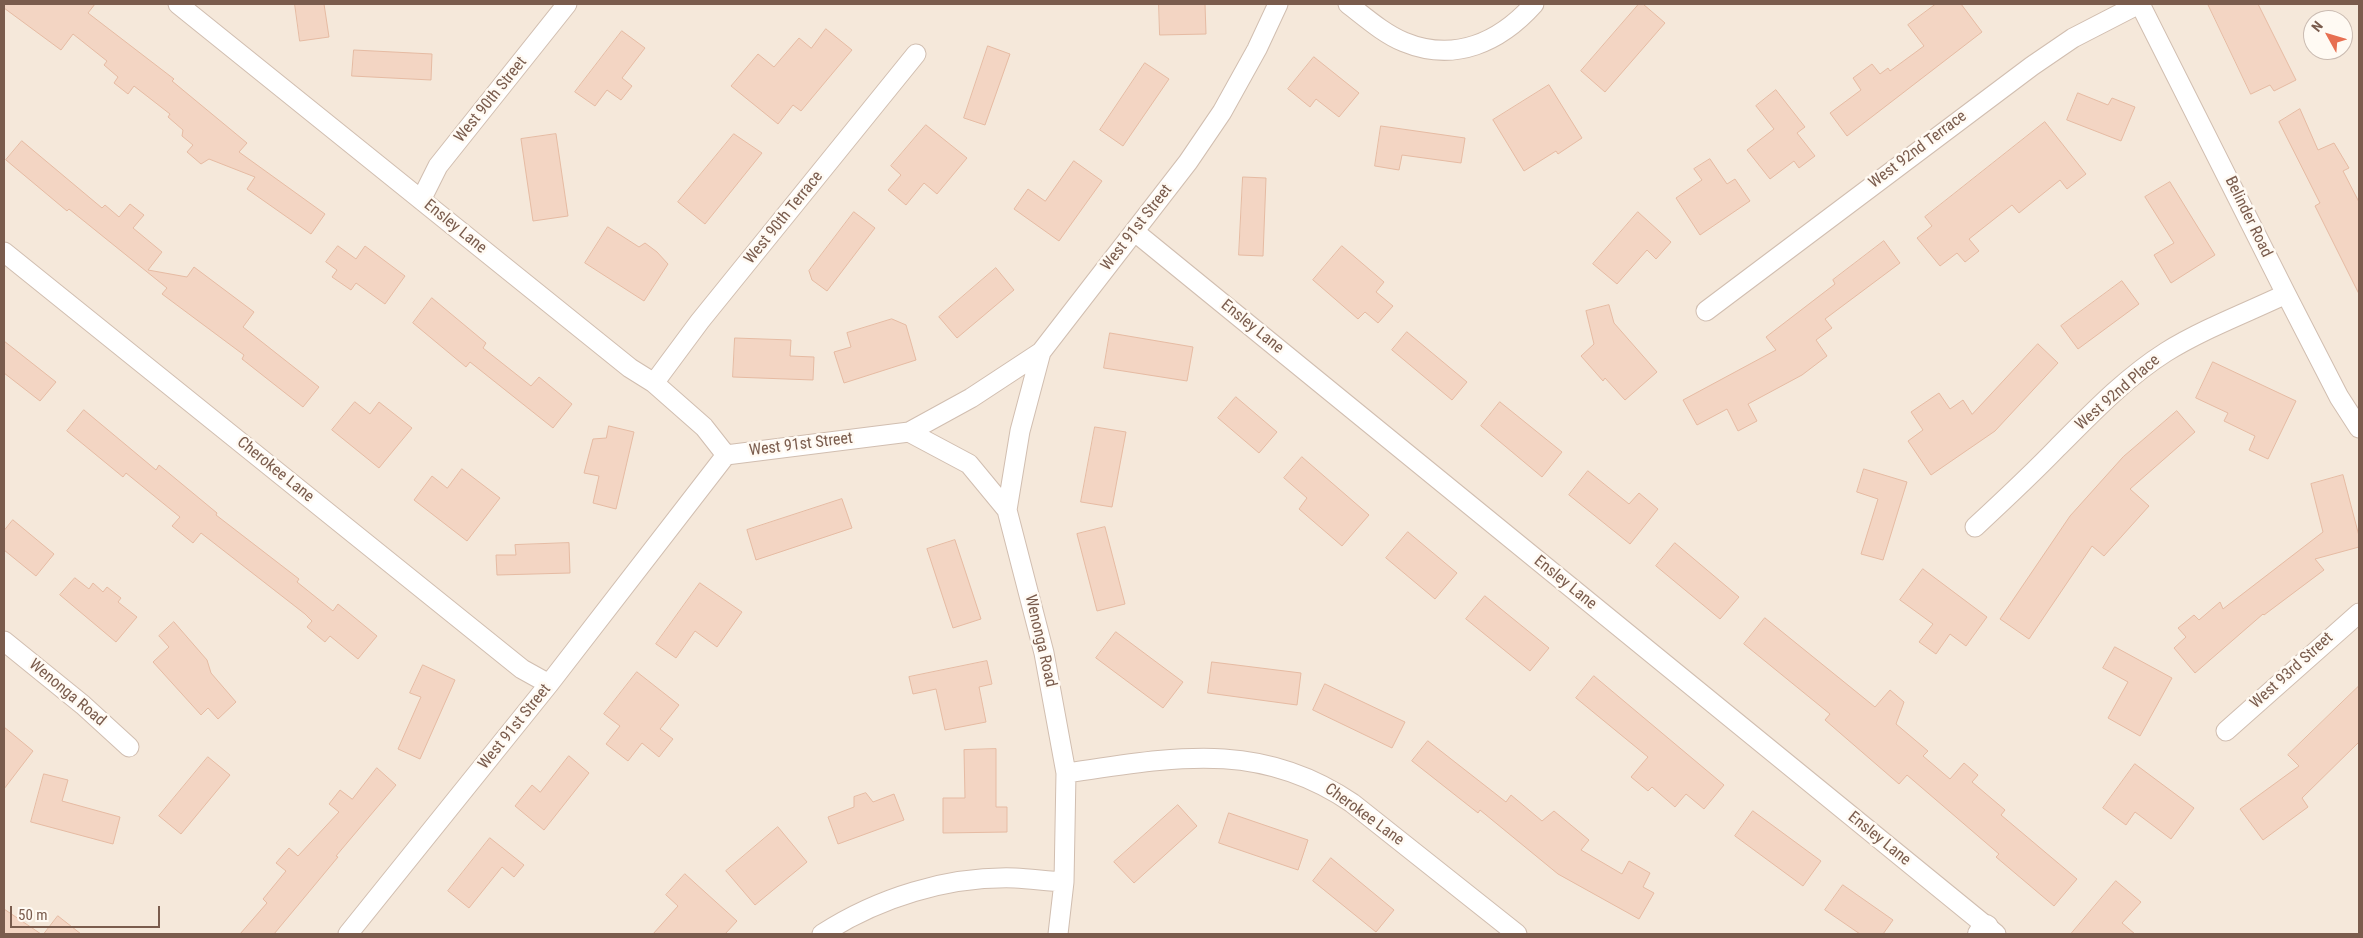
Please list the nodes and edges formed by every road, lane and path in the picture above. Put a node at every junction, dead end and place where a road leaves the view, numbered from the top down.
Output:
1 (181, 4) edge
2 (567, 4) edge
3 (1278, 4) edge
4 (1348, 4) edge
5 (1534, 4) edge
6 (2140, 4) edge
7 (916, 54) dead end
8 (422, 200) junction
9 (1135, 232) junction
10 (4, 252) edge
11 (2286, 294) junction
12 (1706, 311) dead end
13 (1041, 352) junction
14 (654, 383) junction
15 (2359, 428) edge
16 (909, 432) junction
17 (726, 455) junction
18 (1007, 510) junction
19 (1975, 527) dead end
20 (2359, 612) edge
21 (4, 641) edge
22 (549, 684) junction
23 (2226, 731) dead end
24 (129, 747) dead end
25 (1066, 773) junction
26 (1064, 882) junction
27 (1988, 932) edge
28 (348, 934) edge
29 (822, 934) edge
30 (1058, 934) edge
31 (1517, 934) edge

1 - 8 street, Ensley Lane
2 - 8 street, West 90th Street
3 - 9 street, West 91st Street
4 - 5 street
6 - 11 street, Belinder Road
6 - 12 street, West 92nd Terrace
7 - 14 street, West 90th Terrace
8 - 14 street, Ensley Lane
9 - 13 street, West 91st Street
9 - 27 street, Ensley Lane
10 - 22 street, Cherokee Lane
11 - 15 street, Belinder Road
11 - 19 street, West 92nd Place
13 - 16 street, West 91st Street
13 - 18 street, Wenonga Road
14 - 17 street, Ensley Lane
16 - 17 street, West 91st Street
16 - 18 street
17 - 22 street, West 91st Street
18 - 25 street, Wenonga Road
20 - 23 street, West 93rd Street
21 - 24 street, Wenonga Road
22 - 28 street, West 91st Street
25 - 26 street, Wenonga Road
25 - 31 street, Cherokee Lane
26 - 29 street
26 - 30 street, Wenonga Road

